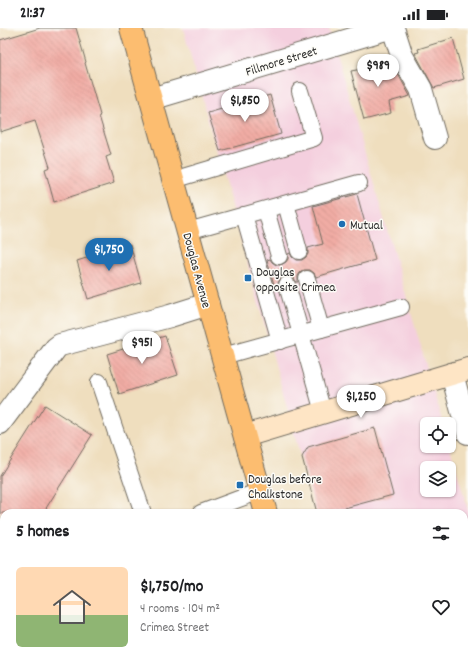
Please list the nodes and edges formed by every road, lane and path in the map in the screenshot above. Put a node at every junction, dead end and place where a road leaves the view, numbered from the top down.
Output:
1 (131, 28) edge
2 (389, 28) edge
3 (393, 28) edge
4 (300, 91) dead end
5 (151, 99) junction
6 (435, 138) dead end
7 (173, 180) junction
8 (358, 183) dead end
9 (286, 204) junction
10 (266, 210) junction
11 (244, 215) junction
12 (188, 231) junction
13 (299, 251) dead end
14 (279, 256) dead end
15 (308, 279) dead end
16 (287, 285) dead end
17 (208, 304) junction
18 (401, 307) dead end
19 (321, 329) junction
20 (301, 335) junction
21 (280, 341) junction
22 (223, 356) junction
23 (460, 372) edge
24 (98, 382) dead end
25 (323, 412) junction
26 (0, 423) edge
27 (468, 433) edge
28 (245, 436) junction
29 (260, 491) junction
30 (141, 509) edge
31 (212, 509) edge
32 (265, 509) edge

1 - 5 main road, Douglas Avenue
2 - 5 street, Fillmore Street
3 - 6 street
4 - 7 lane
5 - 7 main road, Douglas Avenue
7 - 12 main road, Douglas Avenue
8 - 9 lane
9 - 10 lane
9 - 13 lane
10 - 11 lane
10 - 14 lane
11 - 12 lane
11 - 21 lane
12 - 17 main road, Douglas Avenue
15 - 19 lane
16 - 20 lane
17 - 22 main road, Douglas Avenue
17 - 26 street
18 - 19 lane
19 - 20 lane
20 - 21 lane
20 - 25 lane
21 - 22 lane
22 - 28 main road, Douglas Avenue
23 - 25 street
23 - 27 street
24 - 30 lane
25 - 28 street
28 - 29 main road, Douglas Avenue
29 - 31 lane
29 - 32 main road, Douglas Avenue

